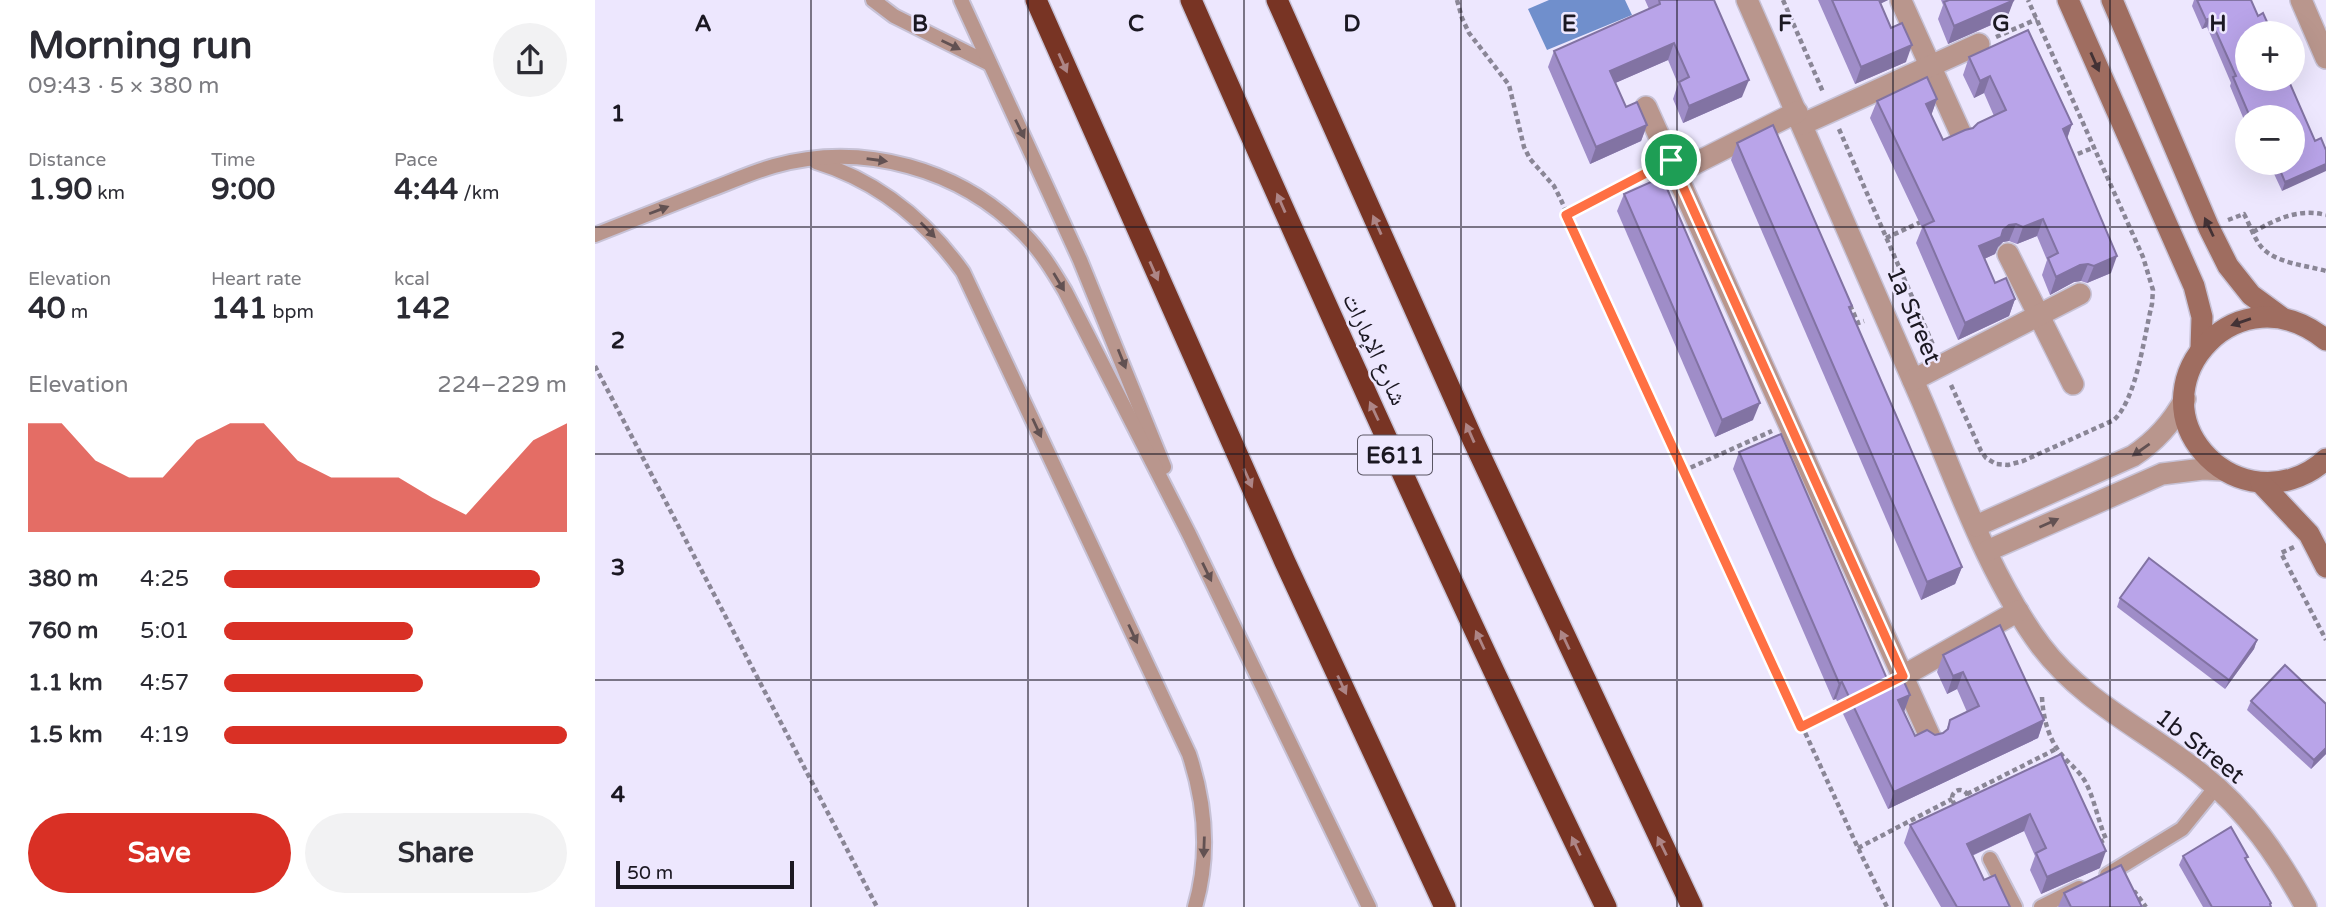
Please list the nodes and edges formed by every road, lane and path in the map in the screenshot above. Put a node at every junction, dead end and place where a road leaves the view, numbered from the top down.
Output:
1 (873, 0) edge
2 (961, 0) edge
3 (1036, 0) edge
4 (1191, 0) edge
5 (1277, 0) edge
6 (1457, 0) edge
7 (1747, 0) edge
8 (2068, 0) edge
9 (2112, 0) edge
10 (2301, 0) edge
11 (1901, 1) edge
12 (2037, 19) dead end
13 (1979, 44) joint
14 (2326, 58) edge
15 (988, 63) junction
16 (1930, 66) junction
17 (1646, 107) dead end
18 (1800, 118) junction
19 (1961, 134) edge
20 (2095, 147) dead end
21 (2070, 158) edge
22 (808, 159) junction
23 (1673, 167) junction
24 (1566, 215) junction
25 (2326, 215) edge
26 (1931, 217) edge
27 (2253, 232) dead end
28 (595, 235) edge
29 (1886, 238) dead end
30 (2008, 254) dead end
31 (2080, 294) dead end
32 (2039, 315) junction
33 (2281, 317) junction
34 (2322, 333) edge
35 (2201, 349) junction
36 (595, 366) edge
37 (1913, 380) junction
38 (2073, 384) dead end
39 (2185, 398) junction
40 (1789, 423) junction
41 (2326, 459) edge
42 (2223, 470) junction
43 (1683, 471) junction
44 (2262, 483) junction
45 (1976, 526) junction
46 (1189, 534) junction
47 (2311, 538) junction
48 (1987, 551) junction
49 (2326, 567) edge
50 (2018, 611) junction
51 (2326, 640) edge
52 (2041, 646) joint
53 (1903, 676) junction
54 (2042, 697) dead end
55 (1846, 704) edge
56 (1801, 727) junction
57 (1931, 739) edge
58 (2057, 748) junction
59 (2216, 787) junction
60 (1967, 794) junction
61 (1952, 799) junction
62 (1857, 848) junction
63 (1990, 859) dead end
64 (2115, 871) junction
65 (877, 907) edge
66 (1195, 907) edge
67 (1370, 907) edge
68 (1445, 907) edge
69 (1606, 907) edge
70 (1692, 907) edge
71 (1887, 907) edge
72 (2014, 907) edge
73 (2042, 907) edge
74 (2145, 907) edge
75 (2306, 907) edge

1 -> 15 lane
2 - 15 lane
3 -> 68 highway
69 -> 4 highway, شارع الإمارات / E611
70 -> 5 highway
6 - 24 path
7 - 18 street, 1a Street
8 -> 35 street
33 -> 9 street
10 - 14 street
11 - 16 street
12 - 13 path
13 - 16 street
15 -> 46 lane
16 - 18 street
16 - 19 street
17 - 23 street
18 - 23 street
18 - 37 street, 1a Street
20 - 21 path
28 -> 22 lane
22 -> 46 lane
22 -> 66 lane
23 - 24 path
23 - 40 street
24 - 43 path
25 - 27 path
26 - 29 path
30 - 32 street
31 - 32 street
32 - 37 street
32 - 38 street
33 - 34 street
33 -> 35 street
35 - 39 street
36 - 65 path
37 - 45 street, 1a Street
39 - 42 street
39 -> 45 street
40 - 43 path
40 - 53 street
41 - 44 street
42 - 44 street
48 -> 42 street
43 - 56 path
44 - 47 street
45 - 48 street, 1a Street
46 -> 67 lane
47 - 49 street
47 - 51 path
48 - 50 street, 1a Street
50 - 52 street, 1a Street
50 - 53 street
52 - 59 street, 1b Street
53 - 57 street
54 - 58 path
55 - 56 path
56 - 62 path
58 - 60 path
58 - 64 path
59 - 64 lane
59 - 75 street, 1b Street
60 - 61 path
60 - 61 path
61 - 62 path
62 - 71 path
63 - 72 lane
64 - 73 lane
64 - 74 path

